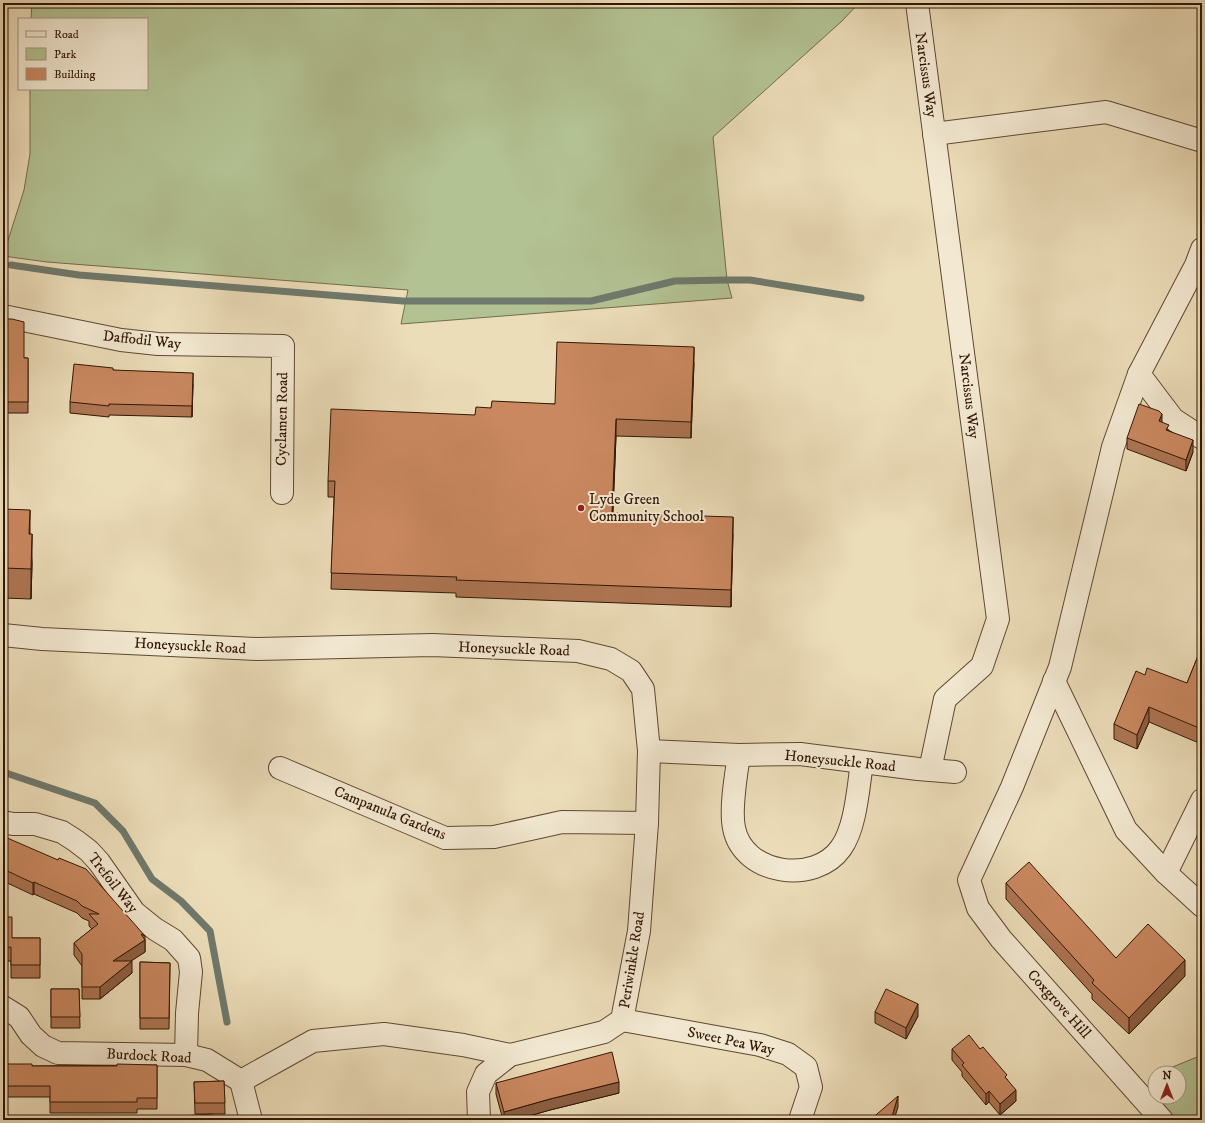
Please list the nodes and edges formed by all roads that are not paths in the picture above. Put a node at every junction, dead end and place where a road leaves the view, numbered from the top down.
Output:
1 (917, 3) edge
2 (934, 134) junction
3 (1199, 140) dead end
4 (1202, 249) edge
5 (3, 316) edge
6 (283, 346) joint
7 (1138, 374) junction
8 (1202, 438) edge
9 (282, 493) dead end
10 (3, 636) edge
11 (1054, 681) junction
12 (649, 751) junction
13 (738, 755) junction
14 (862, 763) junction
15 (280, 768) dead end
16 (930, 770) junction
17 (955, 772) dead end
18 (1202, 800) edge
19 (3, 822) edge
20 (647, 824) junction
21 (1166, 873) junction
22 (1202, 906) edge
23 (3, 1007) edge
24 (622, 1020) junction
25 (186, 1055) junction
26 (510, 1055) junction
27 (242, 1081) junction
28 (251, 1120) edge
29 (479, 1120) edge
30 (800, 1120) edge
31 (1162, 1120) edge

1 - 2 street, Narcissus Way
2 - 3 street
2 - 16 street, Narcissus Way
4 - 7 street
5 - 6 street, Daffodil Way
6 - 9 street, Cyclamen Road
7 - 8 street
7 - 11 street
10 - 12 street, Honeysuckle Road
11 - 21 street
11 - 31 street, Coxgrove Hill
12 - 13 street, Honeysuckle Road
12 - 20 street, Periwinkle Road
13 - 14 street, Honeysuckle Road
13 - 14 street
14 - 16 street, Honeysuckle Road
15 - 20 street, Campanula Gardens
16 - 17 street, Honeysuckle Road
18 - 21 street
19 - 25 street, Trefoil Way
20 - 24 street, Periwinkle Road
21 - 22 street
23 - 25 street, Burdock Road
24 - 26 street, Periwinkle Road
24 - 30 street, Sweet Pea Way
25 - 27 street, Burdock Road
26 - 27 street
26 - 29 street, Periwinkle Road
27 - 28 street

